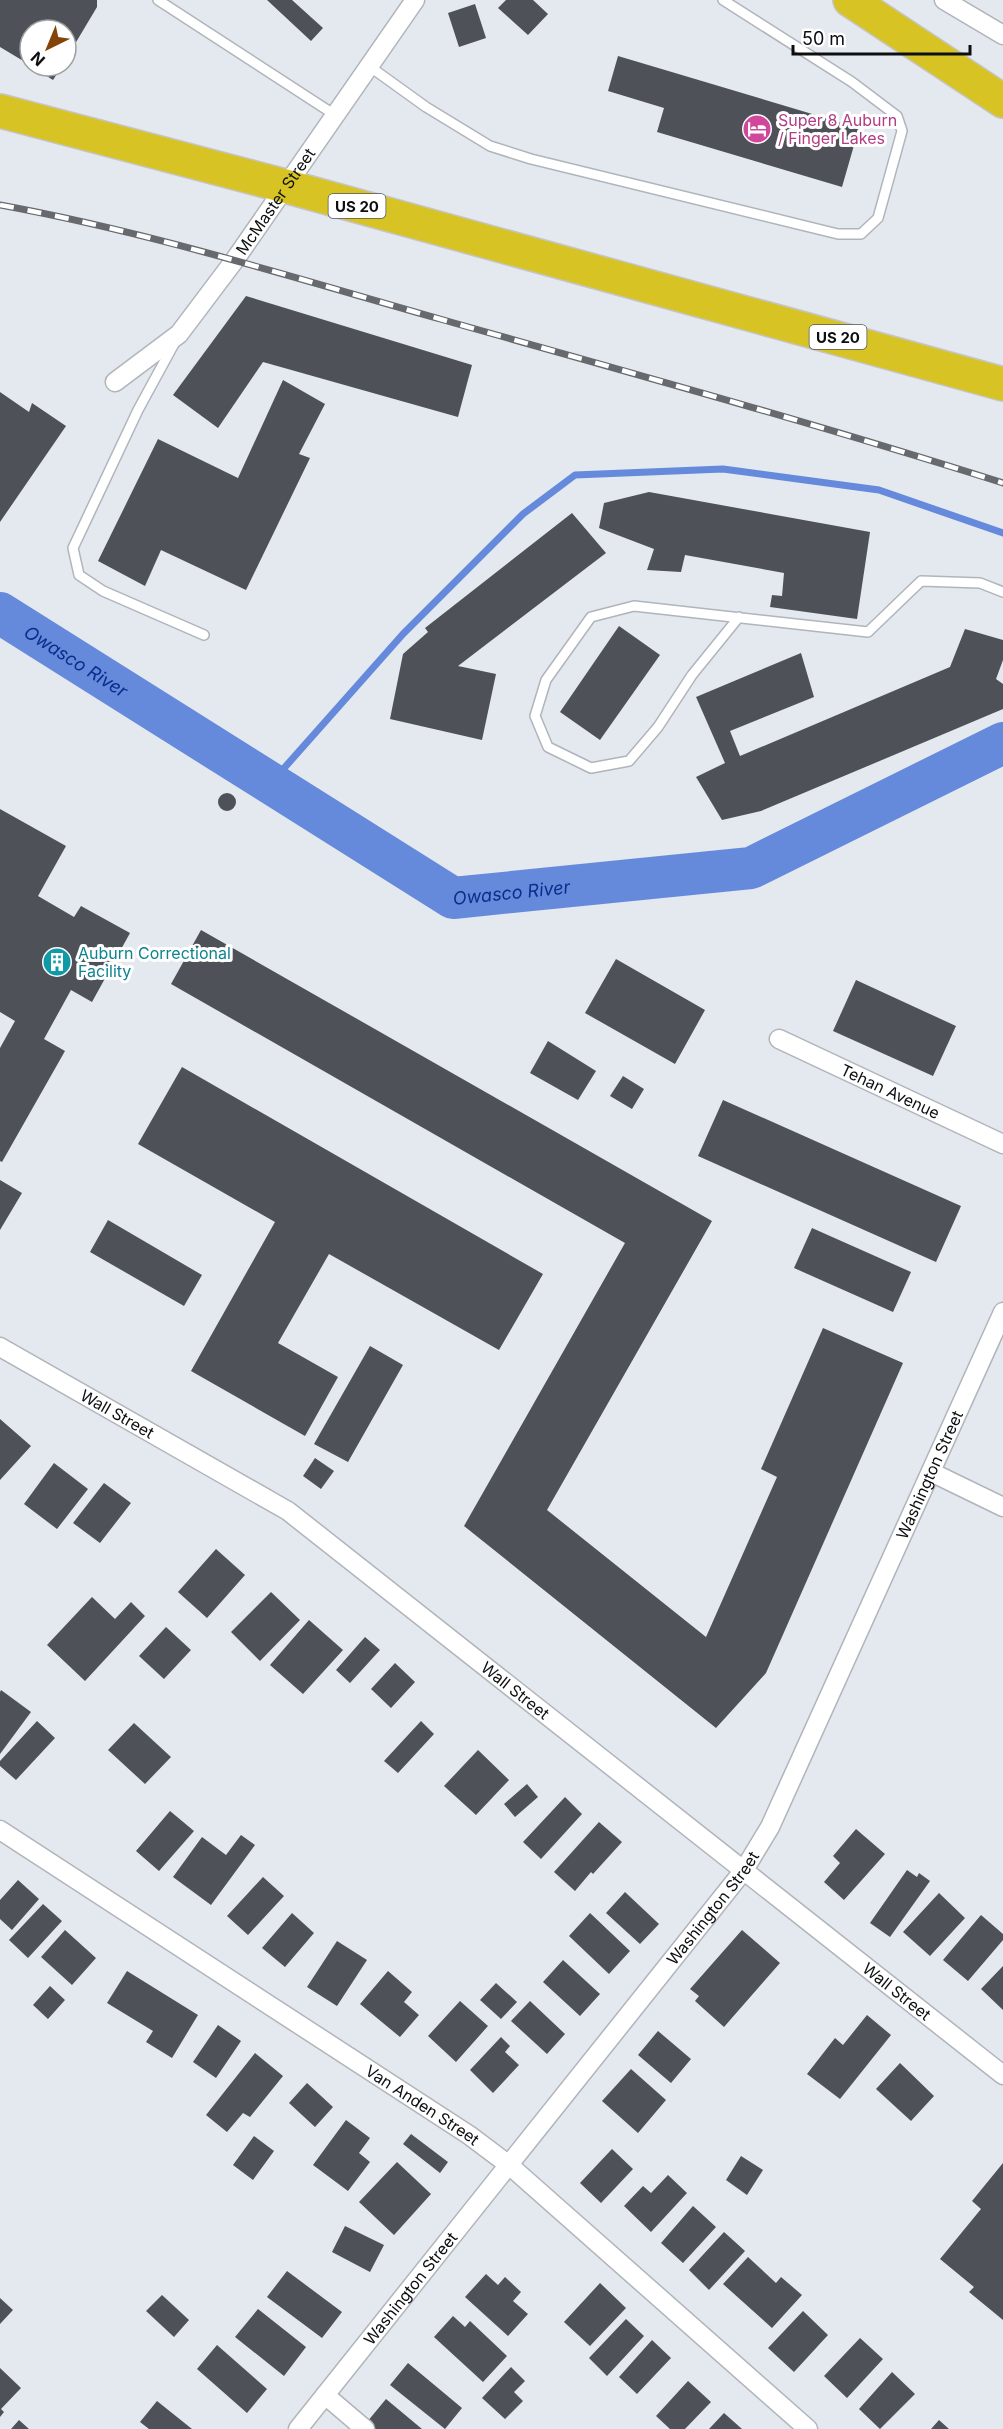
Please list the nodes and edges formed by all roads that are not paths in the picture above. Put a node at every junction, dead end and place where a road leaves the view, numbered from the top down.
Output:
1 (158, 0) edge
2 (415, 0) edge
3 (723, 0) edge
4 (850, 0) edge
5 (944, 0) edge
6 (1003, 35) edge
7 (369, 66) junction
8 (1003, 101) edge
9 (0, 111) edge
10 (335, 115) junction
11 (285, 186) junction
12 (179, 334) junction
13 (1003, 369) edge
14 (962, 371) junction
15 (115, 382) dead end
16 (1003, 384) edge
17 (1003, 592) edge
18 (740, 617) junction
19 (204, 635) dead end
20 (778, 1039) dead end
21 (1003, 1143) edge
22 (1003, 1311) edge
23 (0, 1347) edge
24 (931, 1472) junction
25 (1003, 1507) edge
26 (0, 1830) edge
27 (744, 1870) junction
28 (1003, 2075) edge
29 (509, 2164) junction
30 (326, 2395) junction
31 (298, 2429) edge
32 (365, 2429) edge
33 (808, 2429) edge

1 - 10 lane
2 - 7 street, McMaster Street
3 - 7 lane
4 - 8 highway
5 - 6 street
7 - 10 street, McMaster Street
9 - 11 highway, US 20
10 - 11 street, McMaster Street
11 - 12 street, McMaster Street
11 - 14 highway, US 20
12 - 15 street, McMaster Street
12 - 19 lane
13 - 14 highway
14 - 16 highway, US 20
17 - 18 lane
18 - 18 lane
20 - 21 street, Tehan Avenue
22 - 24 street, Washington Street
23 - 27 street, Wall Street
24 - 25 street
24 - 27 street, Washington Street
26 - 29 street, Van Anden Street
27 - 28 street, Wall Street
27 - 29 street, Washington Street
29 - 30 street, Washington Street
29 - 33 street, Van Anden Street
30 - 31 street, Washington Street
30 - 32 street

